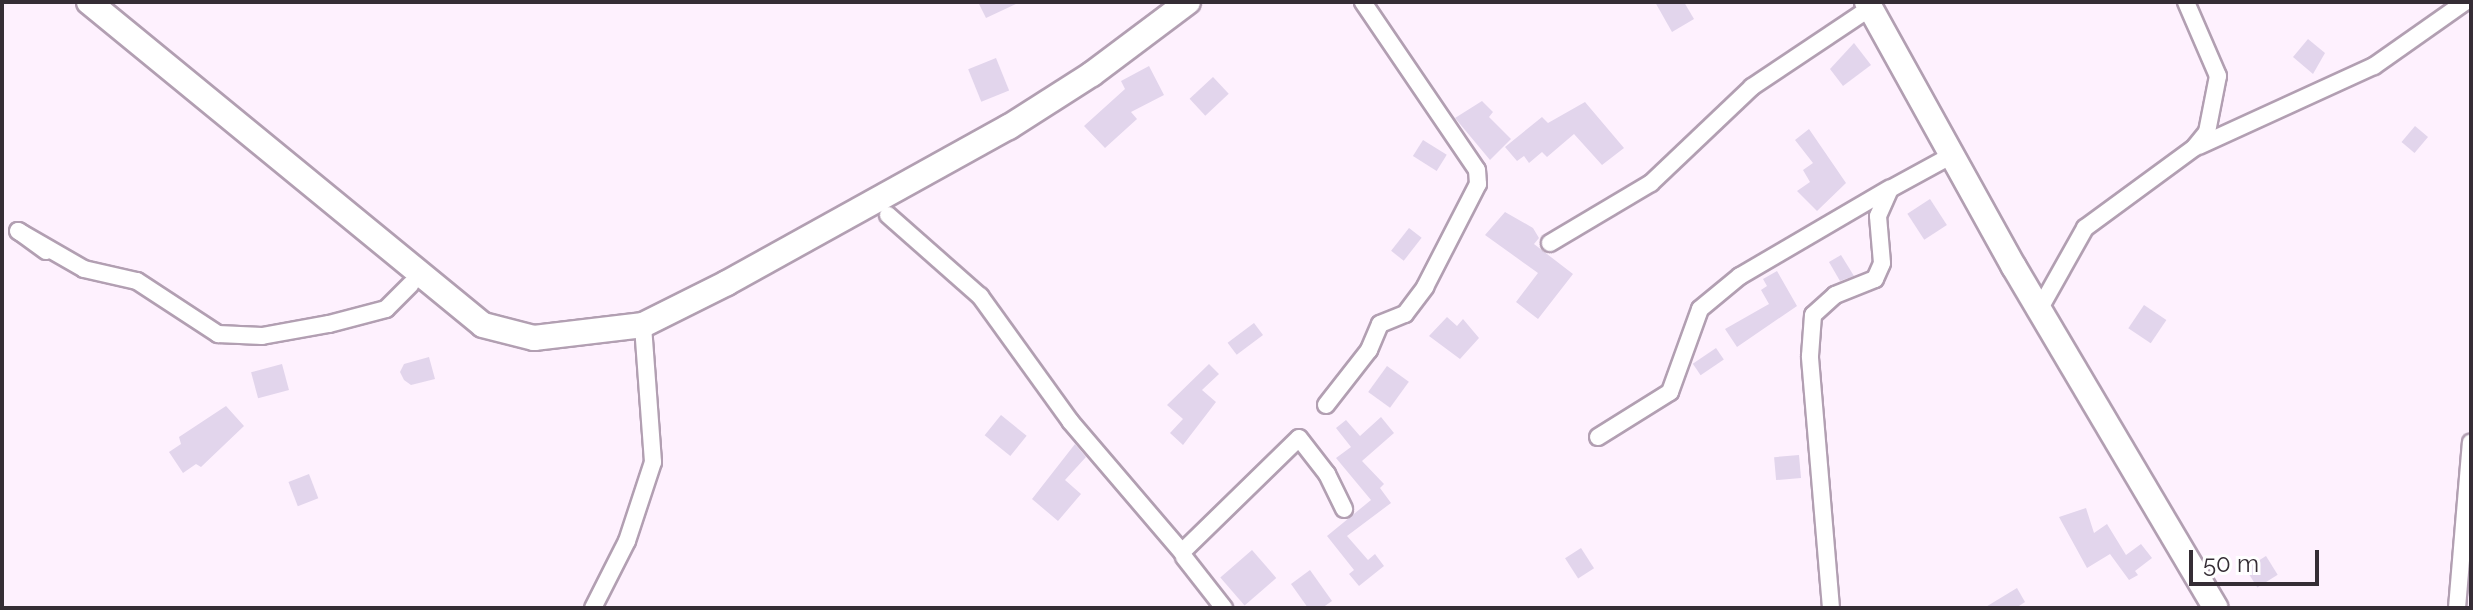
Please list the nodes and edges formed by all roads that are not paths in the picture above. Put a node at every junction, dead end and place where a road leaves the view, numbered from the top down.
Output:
1 (89, 2) edge
2 (1188, 2) edge
3 (1363, 2) edge
4 (2186, 2) edge
5 (2465, 2) edge
6 (1868, 5) edge
7 (2194, 148) junction
8 (1952, 155) junction
9 (1890, 189) junction
10 (888, 215) dead end
11 (2, 223) edge
12 (1550, 243) dead end
13 (411, 284) dead end
14 (2039, 310) junction
15 (643, 325) junction
16 (1326, 405) dead end
17 (1598, 437) dead end
18 (2471, 443) edge
19 (1344, 509) dead end
20 (1184, 557) dead end
21 (593, 608) edge
22 (1224, 608) edge
23 (1831, 608) edge
24 (2216, 608) edge
25 (2457, 608) edge

1 - 15 street
2 - 15 street
3 - 16 street
4 - 7 street
5 - 7 street
6 - 8 street
6 - 12 street
7 - 14 street
8 - 9 street
8 - 14 street
9 - 17 street
9 - 23 street
10 - 19 street
11 - 13 street
14 - 24 street
15 - 21 street
18 - 25 street
20 - 22 street

